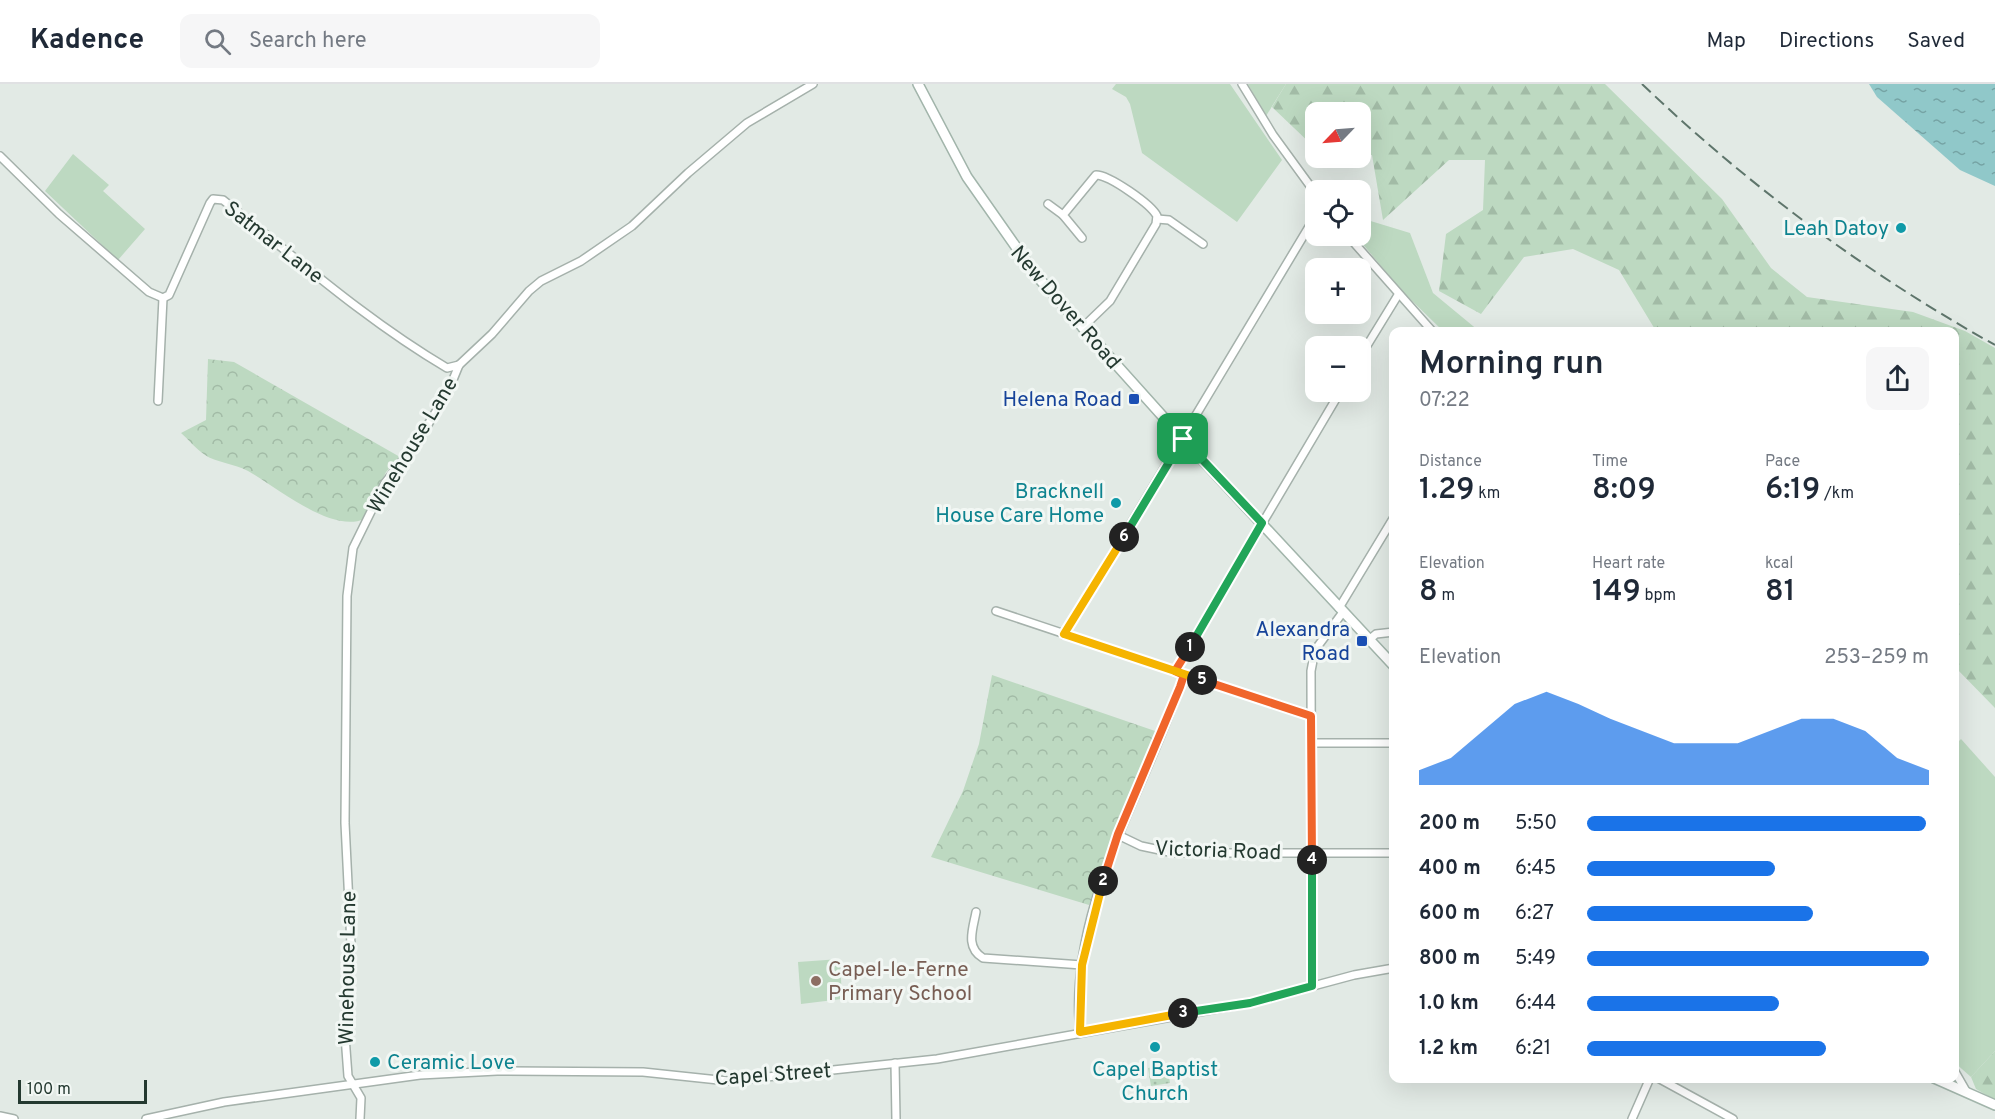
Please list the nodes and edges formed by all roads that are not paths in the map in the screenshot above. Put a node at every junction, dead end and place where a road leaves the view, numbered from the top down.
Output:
1 (813, 84) edge
2 (918, 84) edge
3 (1242, 84) edge
4 (0, 156) edge
5 (1306, 180) edge
6 (1048, 204) dead end
7 (1063, 214) junction
8 (1157, 219) junction
9 (1305, 234) edge
10 (1082, 238) dead end
11 (1203, 244) dead end
12 (1356, 246) edge
13 (1398, 295) junction
14 (163, 298) junction
15 (1428, 327) edge
16 (1082, 328) junction
17 (1371, 339) edge
18 (459, 366) junction
19 (158, 401) dead end
20 (1334, 402) edge
21 (1183, 439) junction
22 (1262, 523) junction
23 (1389, 526) edge
24 (1341, 610) junction
25 (996, 611) dead end
26 (1389, 633) edge
27 (1064, 634) junction
28 (1370, 639) junction
29 (1389, 660) edge
30 (1175, 671) junction
31 (1184, 675) junction
32 (1311, 716) junction
33 (1312, 743) junction
34 (1389, 743) edge
35 (1118, 835) junction
36 (1312, 854) junction
37 (1389, 854) edge
38 (976, 912) dead end
39 (1082, 965) junction
40 (1389, 969) edge
41 (1312, 986) junction
42 (1080, 1032) junction
43 (895, 1063) junction
44 (1959, 1080) edge
45 (352, 1083) junction
46 (1648, 1083) edge
47 (1667, 1083) edge
48 (1946, 1083) edge
49 (1965, 1091) junction
50 (1995, 1105) edge
51 (146, 1119) edge
52 (360, 1119) edge
53 (896, 1119) edge
54 (1632, 1119) edge
55 (1734, 1119) edge

1 - 18 street, Winehouse Lane
2 - 16 main road, New Dover Road
3 - 5 street
4 - 14 street
6 - 7 street
7 - 8 street
7 - 10 street
8 - 11 street
8 - 16 street
9 - 21 street
12 - 13 street
13 - 15 street
13 - 17 street
14 - 18 street, Satmar Lane
14 - 19 street
16 - 21 main road, New Dover Road
18 - 45 street, Winehouse Lane
20 - 22 street
21 - 22 main road, New Dover Road
21 - 27 street
22 - 24 main road, New Dover Road
22 - 30 street
23 - 24 street
24 - 28 main road, New Dover Road
24 - 32 street
25 - 27 street
26 - 28 street
27 - 30 street
28 - 29 main road, New Dover Road
30 - 31 street
31 - 32 street
31 - 35 street
32 - 33 street
33 - 34 street
33 - 36 street
35 - 36 street, Victoria Road
35 - 39 street
36 - 37 street, Victoria Road
36 - 41 street
38 - 39 street
39 - 42 street
40 - 41 street, Capel Street
41 - 42 street, Capel Street
42 - 43 street, Capel Street
43 - 45 street, Capel Street
43 - 53 street
44 - 49 street
45 - 51 street, Capel Street
45 - 52 street, Winehouse Lane
46 - 54 street
47 - 55 street
48 - 49 main road
49 - 50 main road

